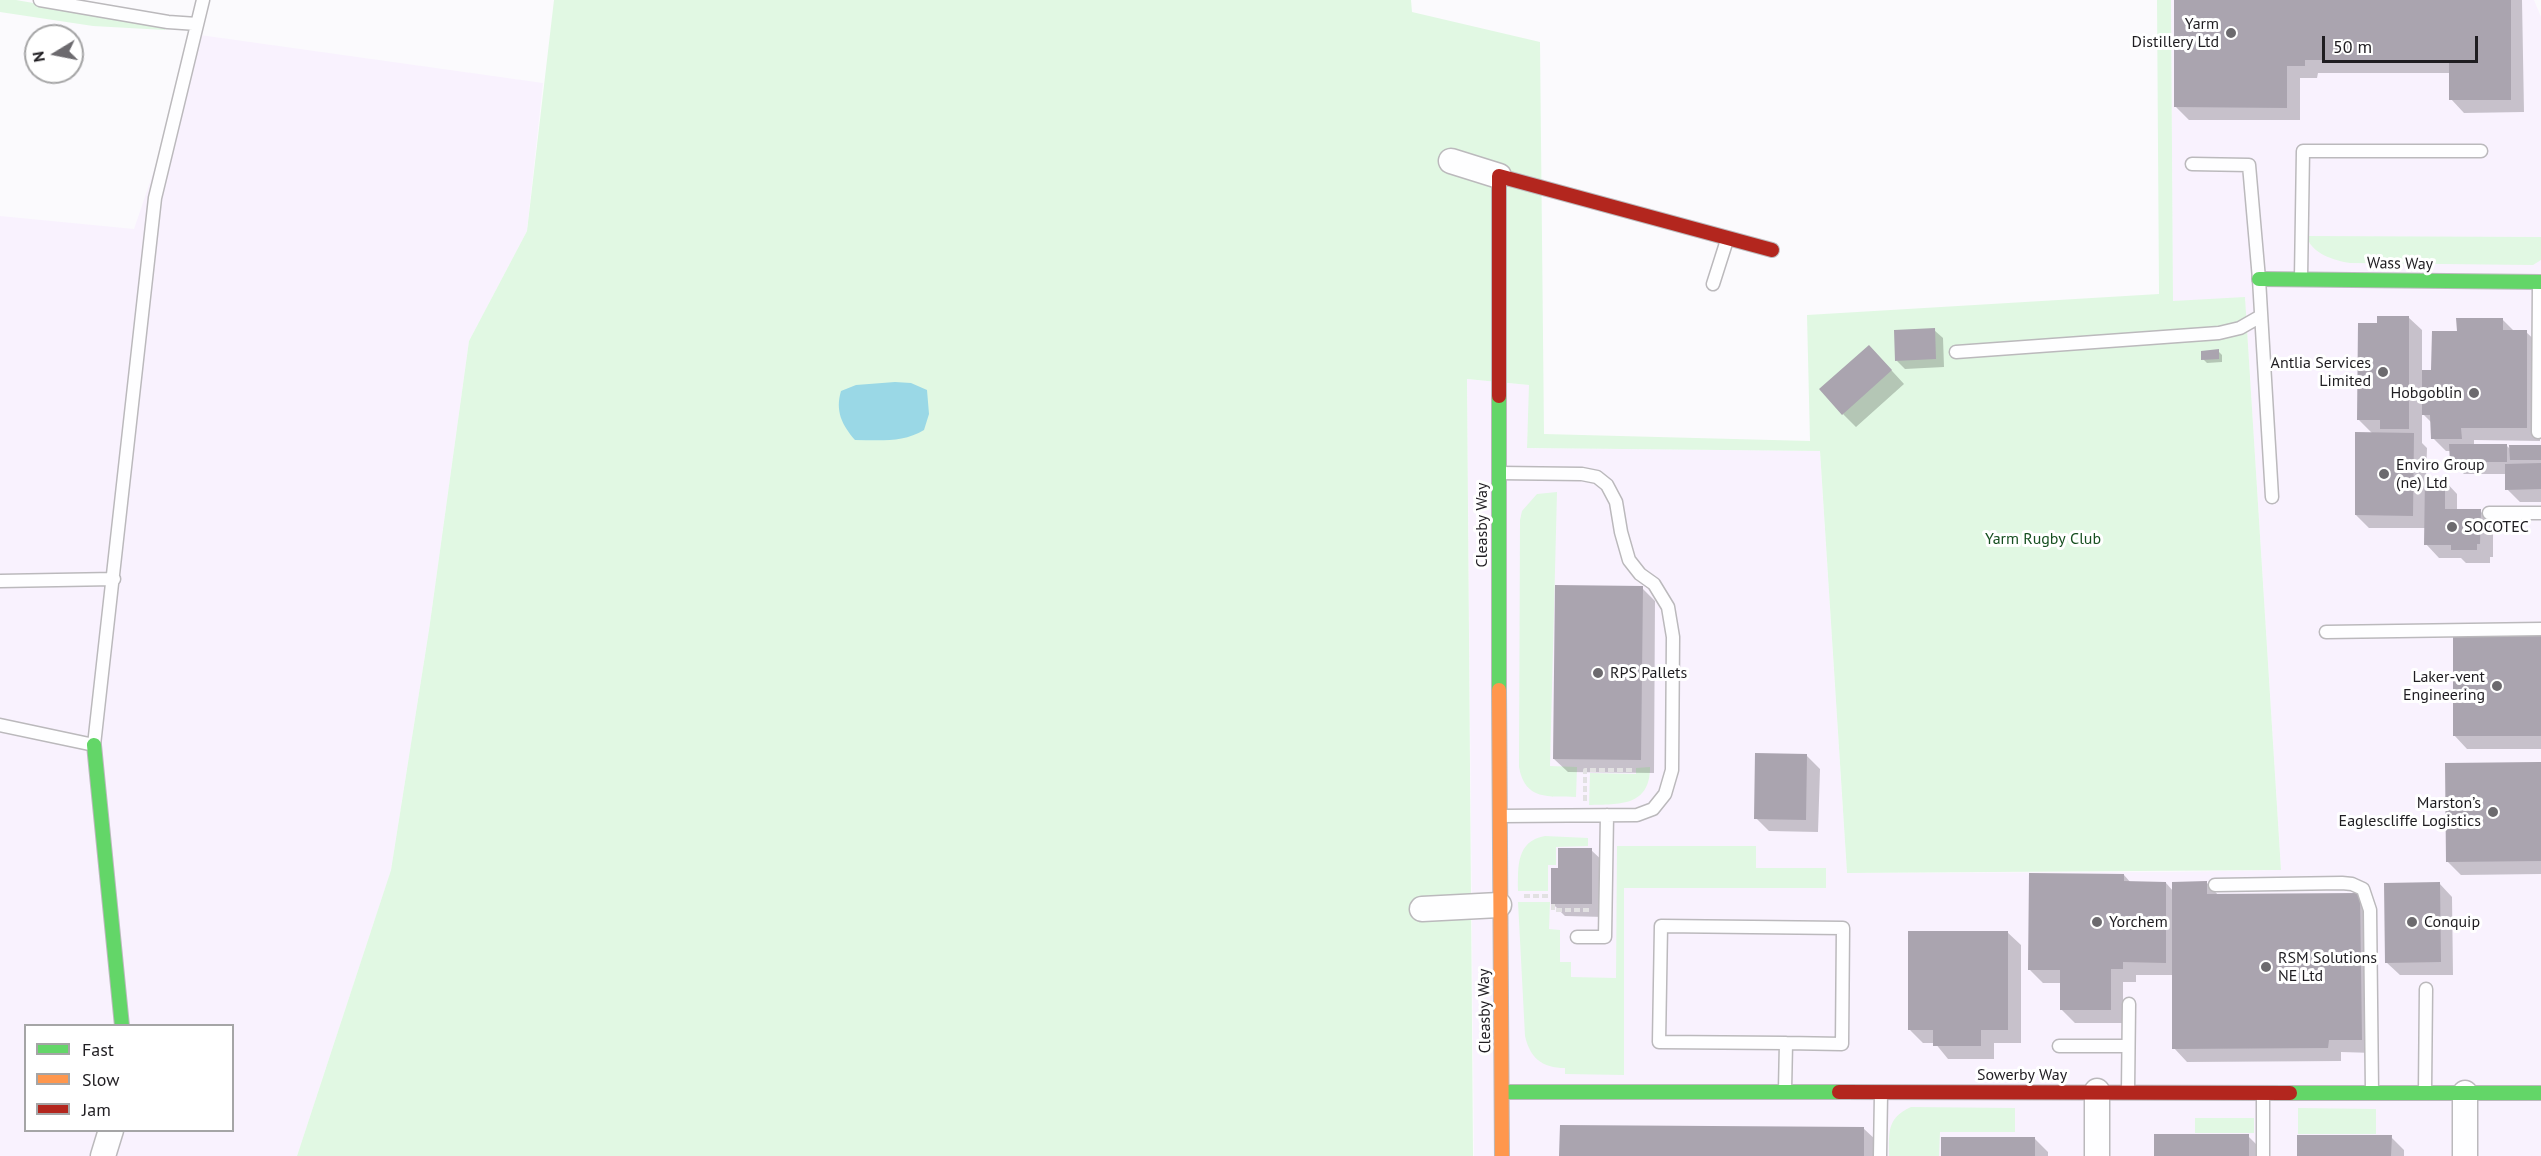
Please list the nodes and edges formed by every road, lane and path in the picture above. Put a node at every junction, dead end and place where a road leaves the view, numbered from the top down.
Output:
1 (40, 0) edge
2 (203, 0) edge
3 (197, 24) junction
4 (2481, 151) dead end
5 (1451, 161) dead end
6 (2192, 164) dead end
7 (1499, 176) junction
8 (1727, 238) junction
9 (1772, 250) dead end
10 (2259, 279) junction
11 (2301, 279) junction
12 (2540, 282) edge
13 (1713, 284) dead end
14 (2261, 316) junction
15 (1956, 352) dead end
16 (2538, 432) dead end
17 (1499, 473) junction
18 (2272, 497) dead end
19 (2489, 513) dead end
20 (2541, 513) edge
21 (114, 579) junction
22 (0, 581) edge
23 (2541, 629) edge
24 (2326, 632) dead end
25 (0, 726) edge
26 (94, 745) junction
27 (1634, 770) dead end
28 (1585, 815) junction
29 (1607, 815) junction
30 (1500, 816) junction
31 (2215, 885) dead end
32 (1551, 896) dead end
33 (1506, 901) junction
34 (1553, 904) dead end
35 (1422, 909) dead end
36 (1597, 910) dead end
37 (1577, 937) dead end
38 (2426, 989) dead end
39 (2128, 1004) dead end
40 (122, 1024) edge
41 (1786, 1043) junction
42 (2059, 1046) dead end
43 (2128, 1046) junction
44 (1785, 1091) junction
45 (1881, 1091) junction
46 (2097, 1091) junction
47 (1503, 1092) junction
48 (2128, 1092) junction
49 (2263, 1092) junction
50 (2372, 1093) junction
51 (2425, 1093) junction
52 (2465, 1093) junction
53 (2541, 1094) edge
54 (111, 1132) edge
55 (103, 1156) edge
56 (1502, 1156) edge
57 (1880, 1156) edge
58 (2097, 1156) edge
59 (2263, 1156) edge
60 (2465, 1156) edge

1 - 3 lane
2 - 3 lane
3 - 21 lane
4 - 11 lane
5 - 7 street
6 - 10 lane
7 - 8 street
7 - 17 street, Cleasby Way
8 - 9 street
8 - 13 lane
10 - 11 street, Wass Way
10 - 14 lane
11 - 12 street, Wass Way
12 - 16 lane
14 - 15 lane
14 - 18 lane
17 - 29 lane
17 - 30 street, Cleasby Way
19 - 20 lane
21 - 22 lane
21 - 26 lane
23 - 24 lane
25 - 26 lane
26 - 40 street
27 - 28 path
28 - 29 lane
28 - 30 lane
29 - 37 lane
30 - 33 street, Cleasby Way
31 - 50 lane
32 - 33 path
33 - 35 street
33 - 47 street, Cleasby Way
34 - 36 path
38 - 51 lane
39 - 43 lane
41 - 41 lane
41 - 44 lane
42 - 43 lane
43 - 48 lane
44 - 45 street, Sowerby Way
44 - 47 street, Sowerby Way
45 - 46 street, Sowerby Way
45 - 57 lane
46 - 48 street, Sowerby Way
46 - 58 street
47 - 56 street, Cleasby Way
48 - 49 street, Sowerby Way
49 - 50 street, Sowerby Way
49 - 59 lane
50 - 51 street, Sowerby Way
51 - 52 street, Sowerby Way
52 - 53 street, Sowerby Way
52 - 60 street
54 - 55 street

